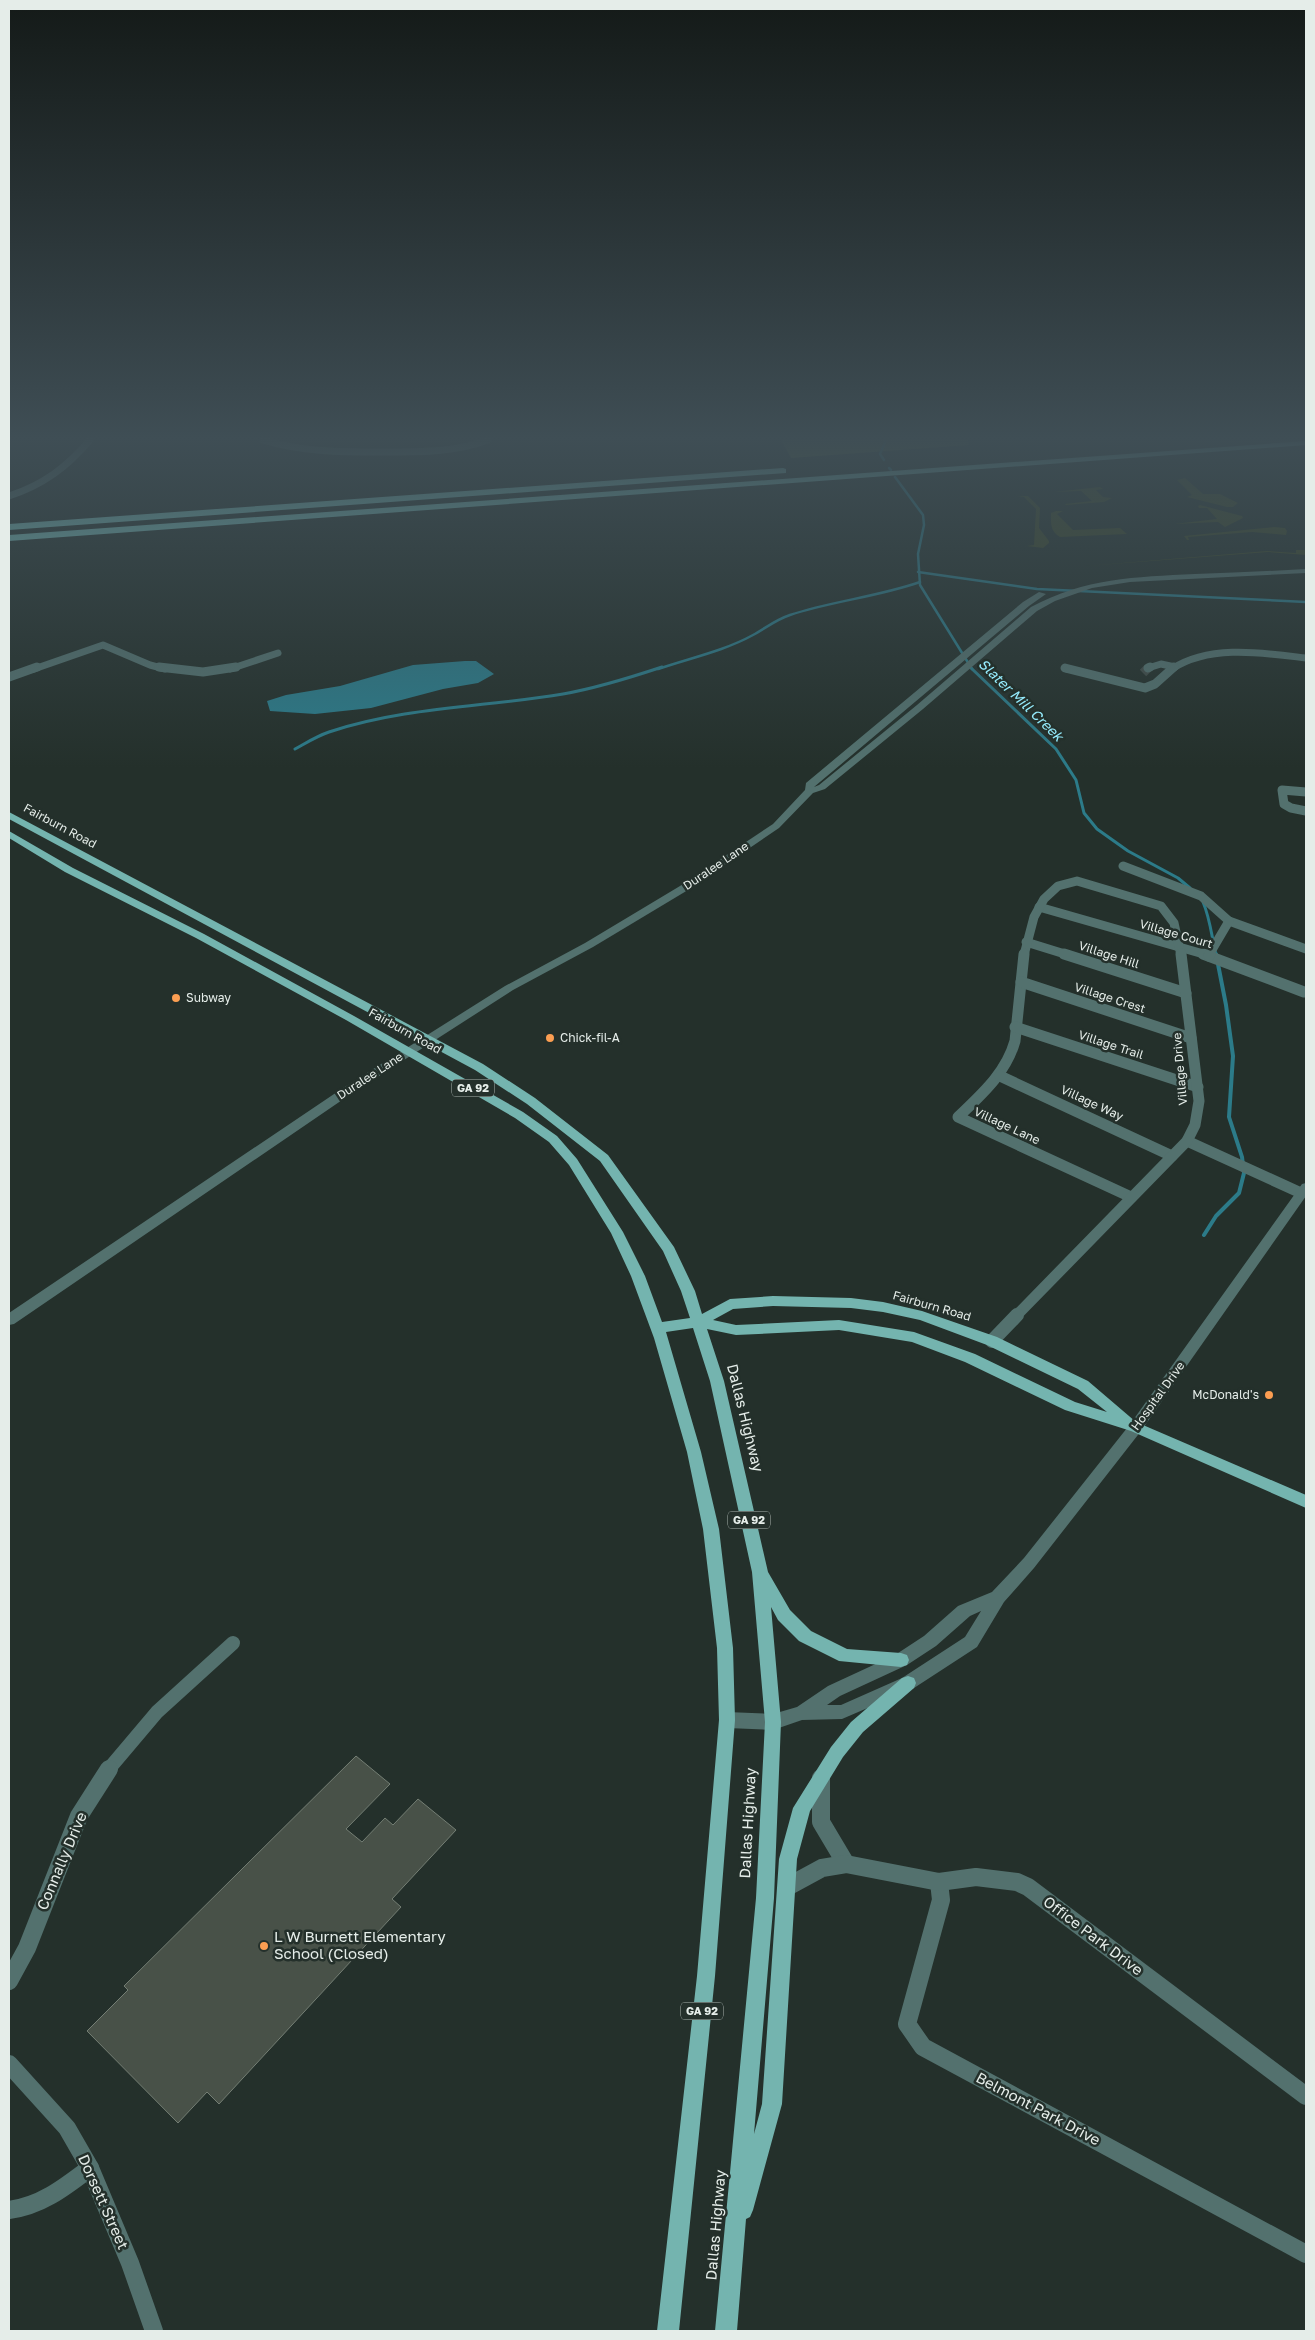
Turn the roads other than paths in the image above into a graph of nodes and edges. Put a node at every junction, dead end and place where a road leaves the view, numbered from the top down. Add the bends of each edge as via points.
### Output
1 (1306, 567) edge
2 (1306, 571) edge
3 (278, 654) dead end
4 (1306, 658) edge
5 (1176, 667) junction
6 (1065, 668) dead end
7 (1148, 668) tunnel mouth
8 (9, 677) edge
9 (810, 790) junction
10 (1306, 792) edge
11 (1306, 811) edge
12 (9, 815) edge
13 (9, 834) edge
14 (1124, 866) dead end
15 (1067, 882) joint
16 (1039, 907) junction
17 (1229, 921) junction
18 (1026, 942) junction
19 (1180, 949) junction
20 (1306, 950) edge
21 (1209, 956) junction
22 (1021, 982) junction
23 (1304, 992) dead end
24 (1186, 993) junction
25 (1015, 1027) junction
26 (1191, 1038) junction
27 (427, 1040) junction
28 (409, 1051) junction
29 (1000, 1076) junction
30 (1198, 1087) junction
31 (1186, 1141) junction
32 (1172, 1156) junction
33 (1304, 1190) edge
34 (1130, 1197) junction
35 (9, 1320) edge
36 (699, 1322) junction
37 (658, 1328) junction
38 (992, 1341) junction
39 (1136, 1427) junction
40 (1306, 1502) edge
41 (760, 1572) junction
42 (998, 1596) junction
43 (234, 1644) dead end
44 (901, 1660) junction
45 (908, 1683) junction
46 (802, 1714) junction
47 (727, 1720) junction
48 (773, 1722) junction
49 (821, 1778) junction
50 (846, 1864) junction
51 (939, 1882) junction
52 (787, 1887) junction
53 (9, 1981) edge
54 (9, 2064) edge
55 (1306, 2096) edge
56 (90, 2168) junction
57 (9, 2210) edge
58 (734, 2241) junction
59 (1306, 2254) edge
60 (154, 2331) edge
61 (668, 2331) edge
62 (726, 2331) edge

1 - 9 street, Duralee Lane via 1120,575 1070,583 1043,594 1026,604 915,695 809,785
2 - 9 street, Duralee Lane via 1134,579 1089,585 1054,597 1034,609 822,788
3 - 8 street via 234,669 177,670 156,666 103,645
4 - 5 street via 1243,652 1211,656
5 - 6 street via 1156,686 1145,688 1135,682
5 - 7 street via 1162,664
9 - 27 street, Duralee Lane via 776,826 676,893 508,988
10 - 11 street via 1282,790 1284,804
12 - 27 main road, Fairburn Road / GA 92
13 - 28 main road, Fairburn Road / GA 92 via 70,870 200,936
14 - 17 street via 1201,896
15 - 16 street, Village Lane via 1059,885
15 - 19 street, Village Drive via 1077,881 1161,906 1174,924
16 - 18 street, Village Lane
16 - 19 street, Village Court
17 - 20 street
17 - 21 street
18 - 22 street, Village Lane
18 - 24 street, Village Hill
19 - 21 street, Village Court
19 - 24 street, Village Drive
21 - 23 street, Village Court
22 - 25 street, Village Lane
22 - 26 street, Village Crest
24 - 26 street, Village Drive
25 - 29 street, Village Lane via 1017,1039
25 - 30 street, Village Trail
26 - 30 street, Village Drive
27 - 28 street, Duralee Lane
27 - 36 main road, Fairburn Road / GA 92 via 514,1089 604,1158 669,1250
28 - 35 street, Duralee Lane
28 - 37 main road, Fairburn Road / GA 92 via 519,1114 553,1139 573,1162 617,1232
29 - 32 street, Village Way
29 - 34 street, Village Lane via 958,1117
30 - 31 street, Village Drive via 1195,1125
31 - 32 street, Village Drive
31 - 33 street
32 - 34 street, Village Drive
33 - 39 street, Hospital Drive
34 - 38 street, Village Drive
36 - 37 main road, Fairburn Road
36 - 38 main road, Fairburn Road via 730,1304 831,1302 882,1307 922,1316
36 - 39 main road, Fairburn Road via 736,1330 838,1325 898,1333 991,1366 1070,1406
36 - 41 main road, Dallas Highway / GA 92 via 717,1381
37 - 47 main road, Dallas Highway / GA 92 via 694,1452 710,1529 726,1648
38 - 39 main road, Fairburn Road via 1083,1385
39 - 40 main road, Fairburn Road
39 - 42 street, Hospital Drive via 1030,1563
41 - 44 main road via 784,1615 805,1636 845,1656
41 - 48 main road, Dallas Highway / GA 92
42 - 44 street, Hospital Drive via 964,1610 930,1641
42 - 45 street, Hospital Drive via 970,1642
43 - 53 street, Connally Drive via 157,1712 112,1764 79,1816 27,1948
44 - 46 street, Hospital Drive via 834,1691
45 - 46 street, Hospital Drive via 842,1712
45 - 49 main road via 857,1727 836,1752
46 - 48 street, Hospital Drive
47 - 48 street, Hospital Drive
47 - 61 main road, Dallas Highway / GA 92 via 706,1976
48 - 58 main road, Dallas Highway / GA 92 via 765,1898
49 - 50 street via 821,1822
49 - 52 main road via 802,1808 788,1859
50 - 51 street, Office Park Drive
50 - 52 street, Office Park Drive via 822,1868
51 - 55 street, Office Park Drive via 976,1877 1017,1882 1028,1887
51 - 59 street, Belmont Park Drive via 941,1900 907,2024 923,2047
52 - 58 main road via 772,2104
54 - 56 street, Dorsett Street via 67,2128
56 - 57 street via 44,2201
56 - 60 street, Dorsett Street via 130,2262
58 - 62 main road, Dallas Highway / GA 92

